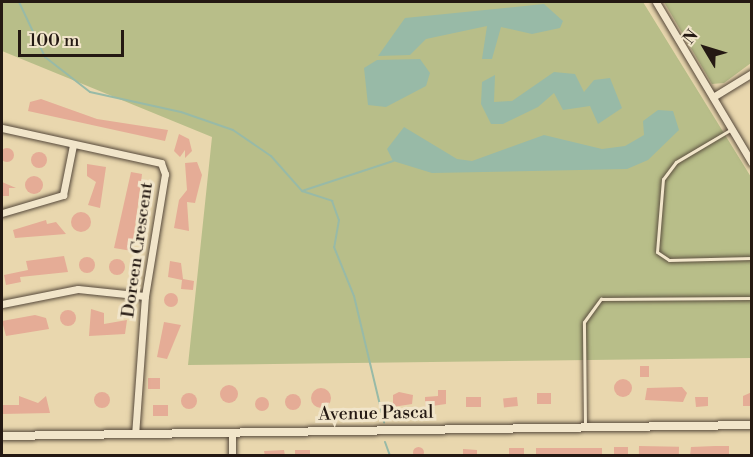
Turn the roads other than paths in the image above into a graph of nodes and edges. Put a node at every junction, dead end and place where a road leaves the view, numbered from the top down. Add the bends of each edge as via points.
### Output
1 (656, 2) edge
2 (752, 73) edge
3 (713, 97) junction
4 (2, 128) edge
5 (732, 129) junction
6 (73, 145) junction
7 (752, 163) edge
8 (2, 213) edge
9 (752, 258) edge
10 (145, 296) junction
11 (752, 298) edge
12 (2, 304) edge
13 (752, 424) edge
14 (585, 427) junction
15 (232, 433) junction
16 (135, 434) junction
17 (2, 436) edge
18 (232, 456) edge

1 - 3 street
2 - 3 street
3 - 5 street
4 - 6 street, Doreen Crescent
5 - 7 street
5 - 9 lane via 676,162 663,179 657,252 669,260
6 - 8 street via 63,195
6 - 10 street, Doreen Crescent via 161,163 165,174
10 - 12 street via 78,289
10 - 16 street, Doreen Crescent
11 - 14 lane via 596,303 584,322
13 - 14 street, Avenue Pascal
14 - 15 street, Avenue Pascal
15 - 16 street, Avenue Pascal
15 - 18 street
16 - 17 street, Avenue Pascal

